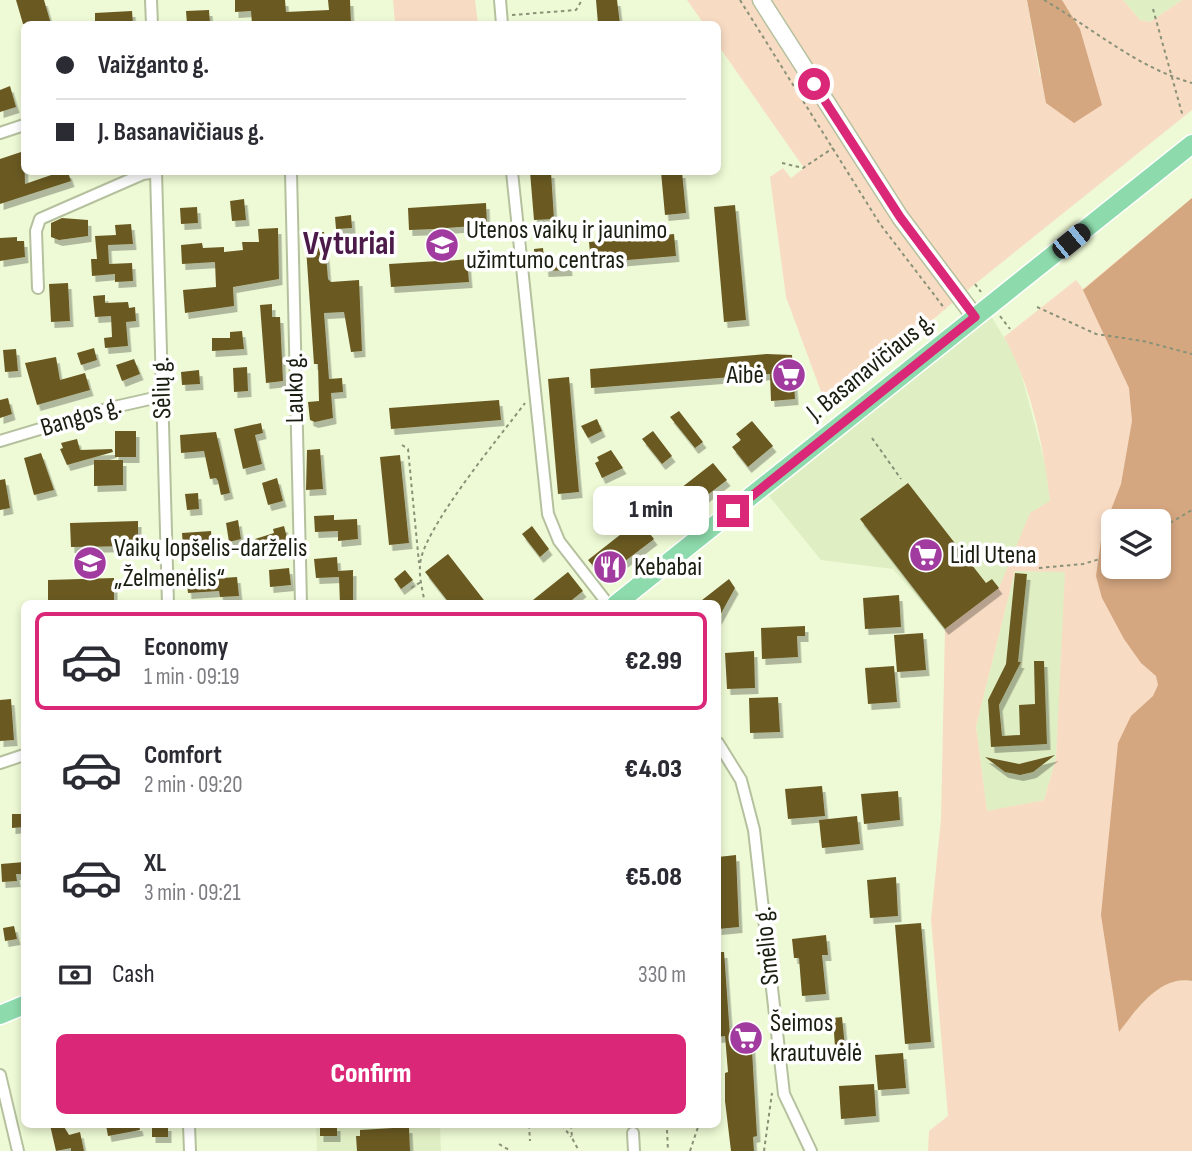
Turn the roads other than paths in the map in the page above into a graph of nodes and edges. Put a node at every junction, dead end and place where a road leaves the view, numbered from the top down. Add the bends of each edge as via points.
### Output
1 (151, 0) edge
2 (500, 0) edge
3 (761, 0) edge
4 (502, 20) edge
5 (152, 21) edge
6 (21, 126) edge
7 (0, 133) edge
8 (1192, 144) edge
9 (140, 175) edge
10 (156, 175) edge
11 (291, 175) edge
12 (512, 175) edge
13 (38, 288) dead end
14 (975, 317) junction
15 (163, 396) junction
16 (0, 442) edge
17 (168, 600) edge
18 (301, 600) edge
19 (605, 600) edge
20 (621, 600) edge
21 (721, 748) edge
22 (21, 756) edge
23 (0, 763) edge
24 (21, 1006) edge
25 (0, 1015) edge
26 (0, 1075) edge
27 (189, 1128) edge
28 (633, 1133) dead end
29 (18, 1151) edge
30 (190, 1151) edge
31 (634, 1151) edge
32 (811, 1151) edge

1 - 5 street
2 - 4 street
3 - 14 main road via 900,217
6 - 7 street
8 - 14 main road, J. Basanavičiaus g.
9 - 13 street via 40,219 36,231
10 - 15 street, Sėlių g.
11 - 18 street, Lauko g.
12 - 19 street via 548,514 559,541
14 - 20 main road, J. Basanavičiaus g.
15 - 16 street, Bangos g.
15 - 17 street, Sėlių g.
21 - 32 street, Smėlio g. via 741,780 754,831 782,1078
22 - 23 street
24 - 25 main road
26 - 29 street
27 - 30 street
28 - 31 street

